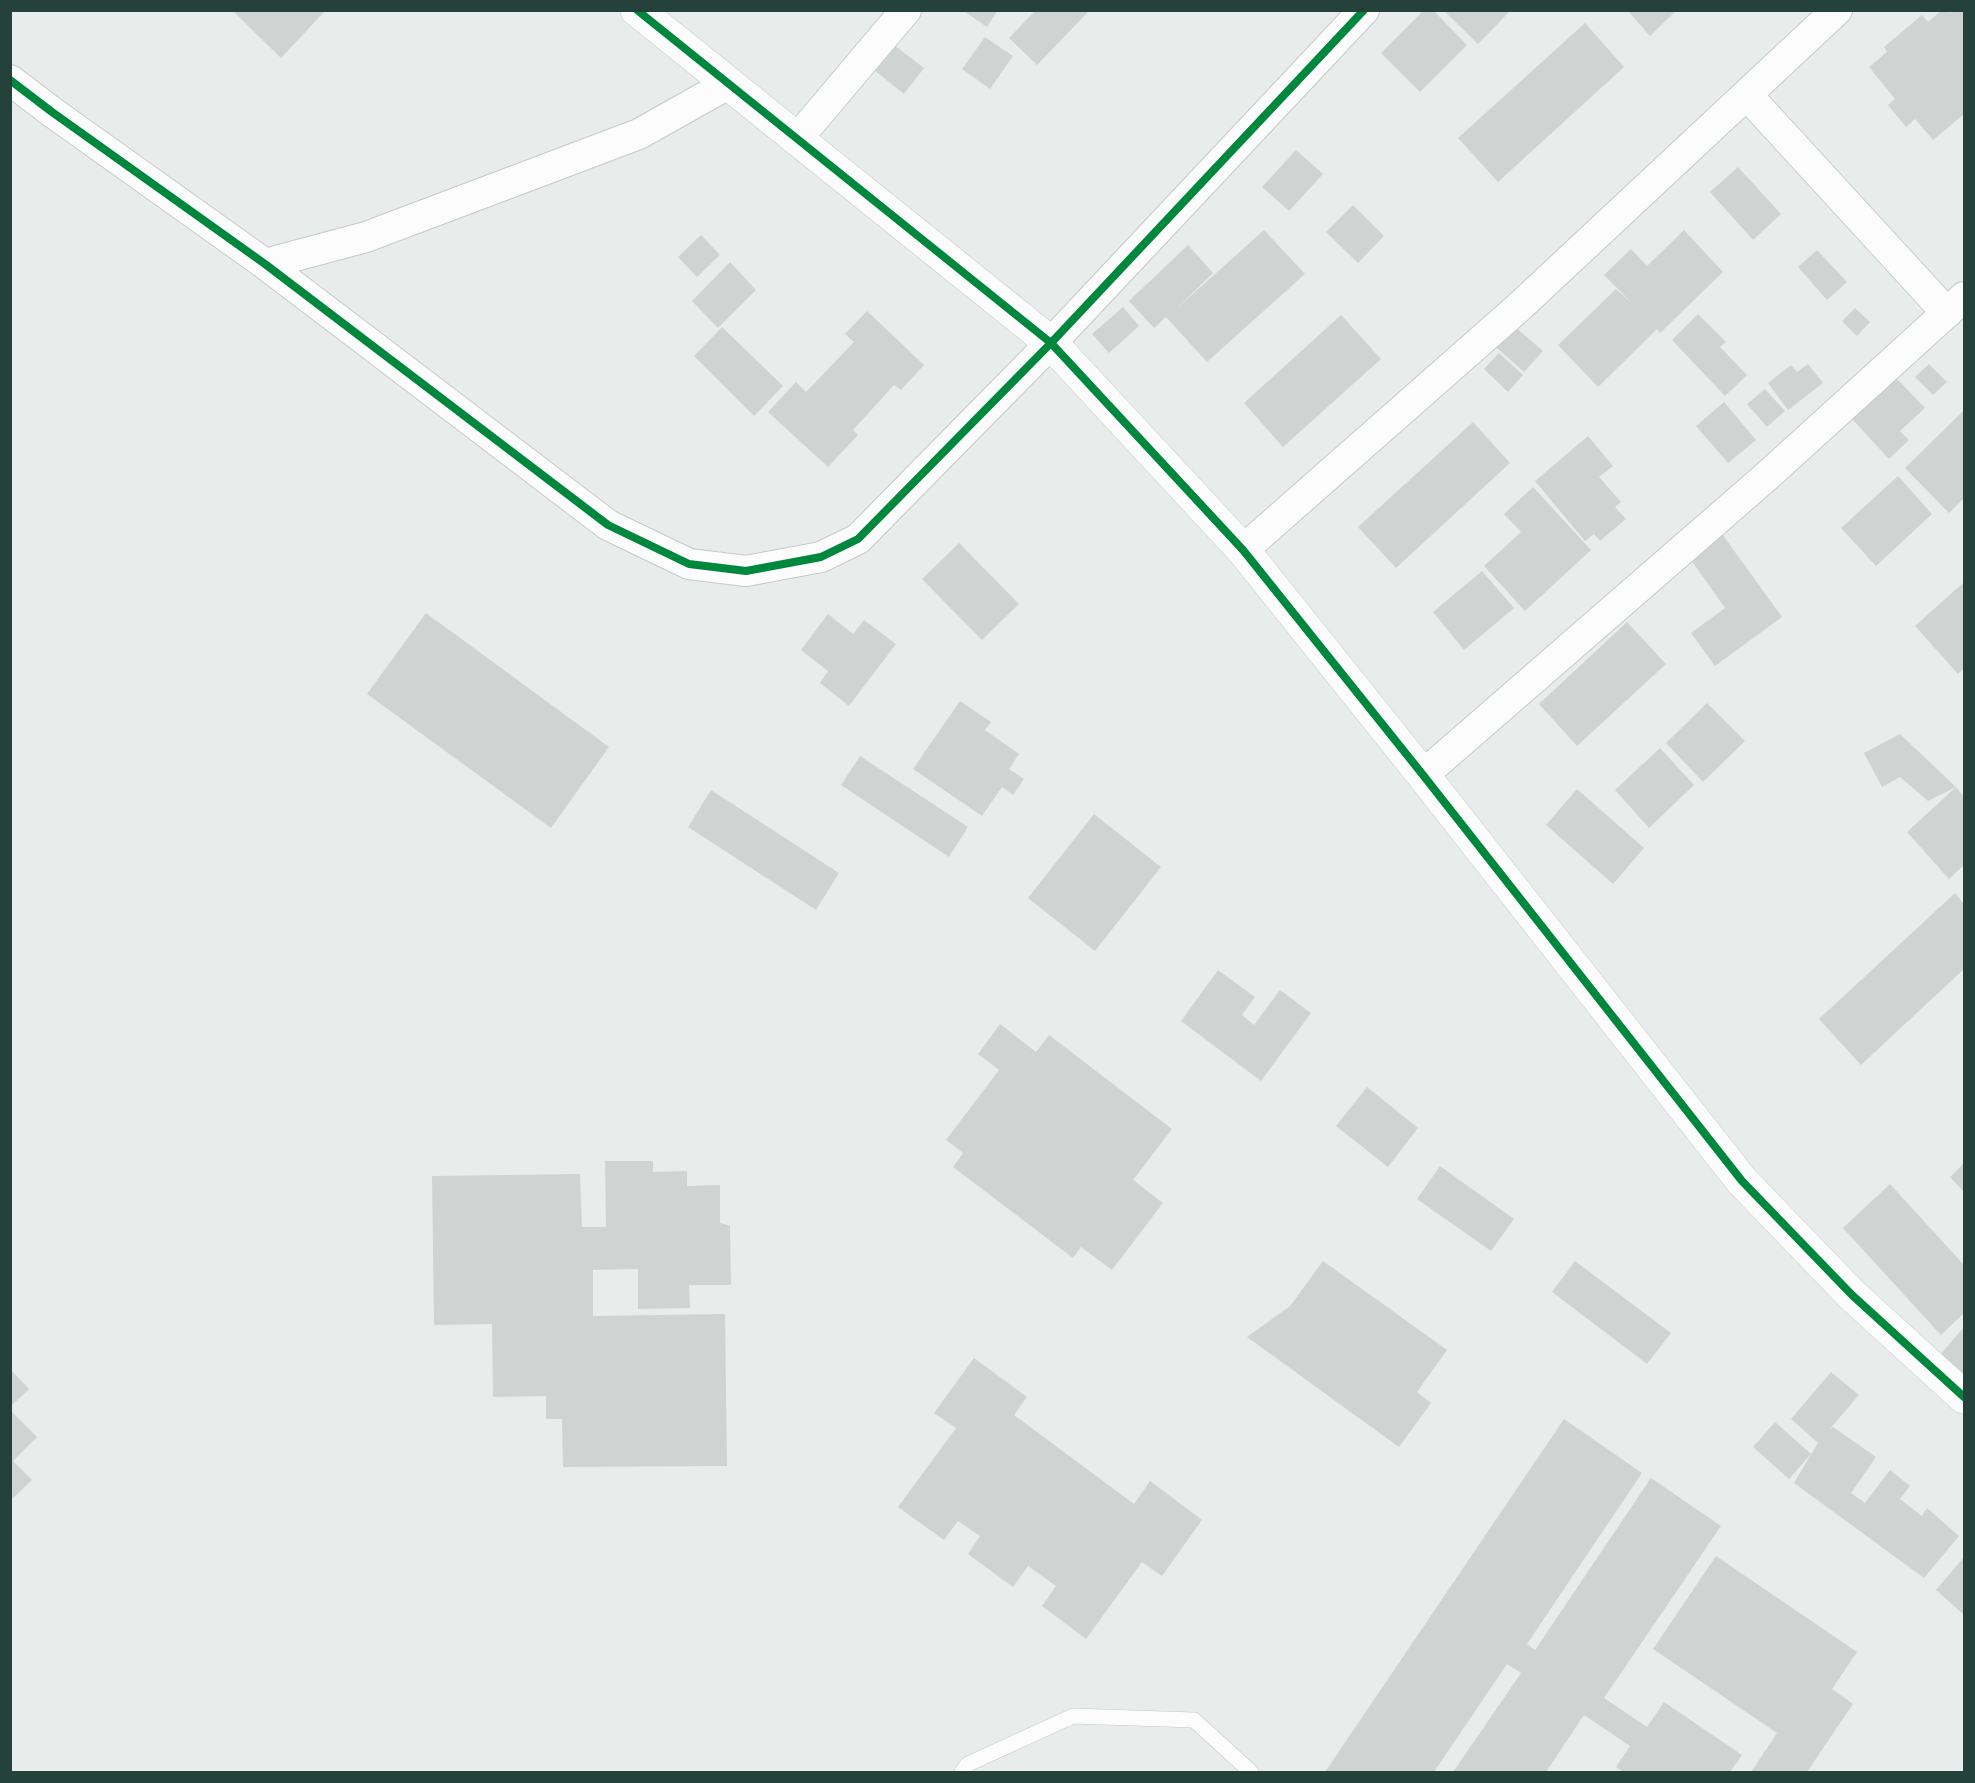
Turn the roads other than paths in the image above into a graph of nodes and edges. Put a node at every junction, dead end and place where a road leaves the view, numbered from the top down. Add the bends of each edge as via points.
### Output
1 (637, 10) edge
2 (906, 10) edge
3 (1364, 10) edge
4 (1838, 10) edge
5 (10, 80) edge
6 (728, 84) junction
7 (1747, 95) junction
8 (797, 139) junction
9 (265, 264) junction
10 (1956, 305) edge
11 (1051, 343) junction
12 (1243, 550) junction
13 (1423, 775) junction
14 (1965, 1397) edge
15 (962, 1773) edge
16 (1251, 1773) edge

1 - 6 street
2 - 8 street
3 - 11 street
4 - 7 street
5 - 9 street
6 - 8 street
6 - 9 street via 639,134 366,237
7 - 10 street
7 - 12 street via 1518,308
8 - 11 street
9 - 11 street via 608,525 689,564 746,571 821,557 858,539
10 - 13 street via 1767,476
11 - 12 street
12 - 13 street
13 - 14 street via 1742,1181 1852,1295
15 - 16 lane via 968,1764 1073,1716 1194,1720

